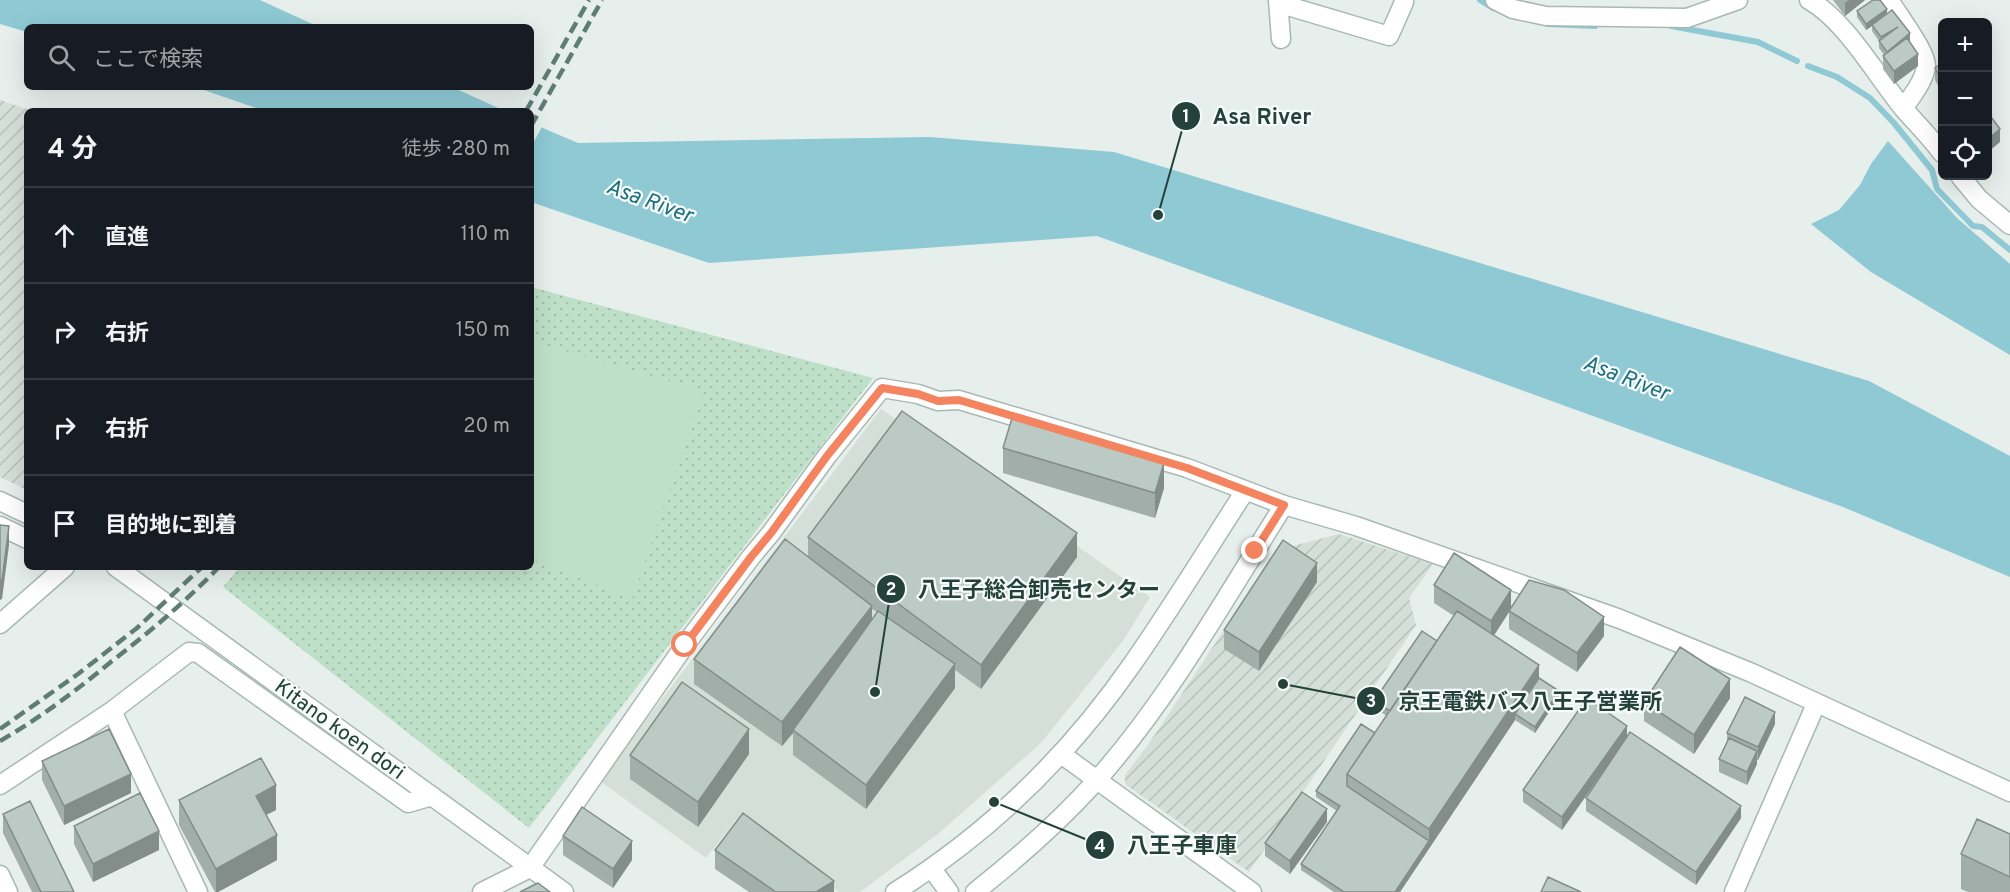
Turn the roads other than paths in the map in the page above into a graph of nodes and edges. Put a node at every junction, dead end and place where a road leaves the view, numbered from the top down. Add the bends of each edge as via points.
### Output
1 (1496, 0) edge
2 (1809, 0) edge
3 (1889, 0) edge
4 (1278, 1) edge
5 (1733, 1) edge
6 (1404, 2) dead end
7 (1281, 39) dead end
8 (1903, 108) junction
9 (1938, 148) edge
10 (1963, 180) edge
11 (2010, 225) edge
12 (1245, 491) junction
13 (0, 501) edge
14 (1284, 505) junction
15 (24, 513) edge
16 (0, 526) edge
17 (24, 538) edge
18 (62, 570) edge
19 (120, 570) edge
20 (0, 624) edge
21 (1816, 704) junction
22 (112, 711) junction
23 (1061, 754) junction
24 (1096, 781) junction
25 (0, 785) edge
26 (2010, 792) edge
27 (432, 796) junction
28 (530, 868) junction
29 (932, 868) junction
30 (0, 875) edge
31 (8, 892) edge
32 (198, 892) edge
33 (482, 892) edge
34 (564, 892) edge
35 (895, 892) edge
36 (949, 892) edge
37 (975, 892) edge
38 (1252, 892) edge
39 (1734, 892) edge

1 - 5 street via 1513,9 1546,16 1687,18
2 - 8 street via 1837,22
3 - 8 street via 1926,66 1918,87
4 - 6 street via 1389,36
4 - 7 street
8 - 9 street
10 - 11 street
12 - 14 street
12 - 23 street via 1133,663
12 - 28 street via 1187,468 959,400 938,401 882,388 692,637
13 - 15 street
14 - 21 street via 1415,546 1620,619
14 - 24 street via 1169,687
16 - 17 street
18 - 20 street
19 - 27 street, Kitano koen dori
21 - 26 street
21 - 39 street
22 - 25 street
22 - 27 street via 189,652 198,654 408,803
22 - 32 street
23 - 24 street
23 - 29 street via 1004,810
24 - 37 street
24 - 38 street
27 - 28 street, Kitano koen dori
28 - 33 street
28 - 34 street, Kitano koen dori
29 - 35 street
29 - 36 street
30 - 31 street

